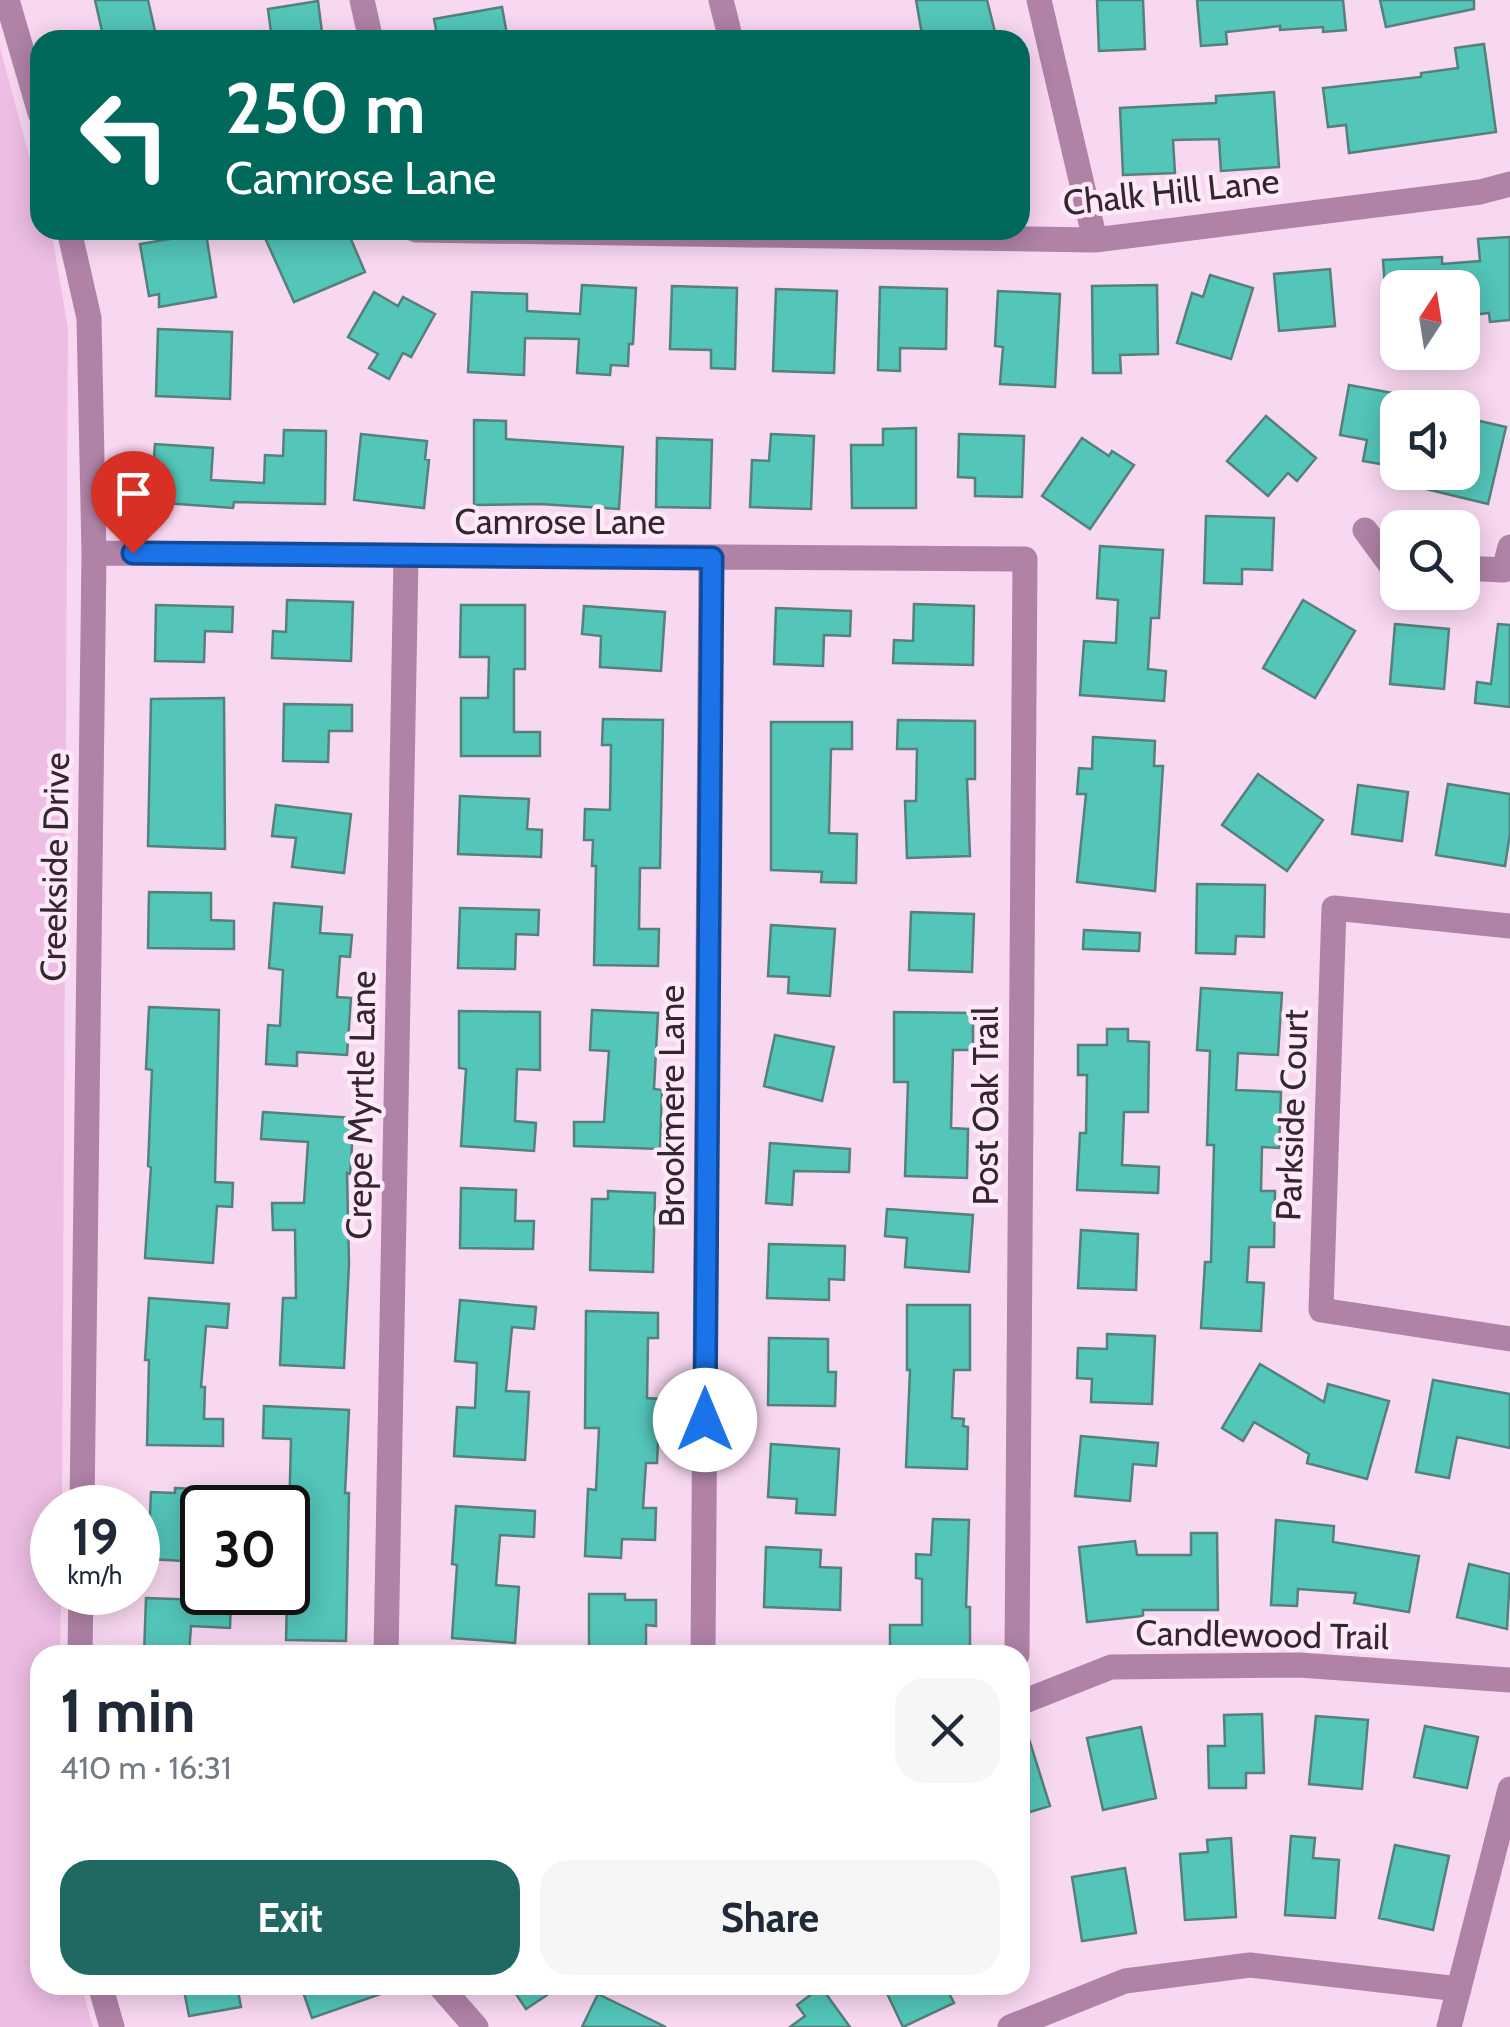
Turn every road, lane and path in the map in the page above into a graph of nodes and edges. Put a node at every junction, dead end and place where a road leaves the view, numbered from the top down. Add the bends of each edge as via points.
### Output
1 (8, 0) edge
2 (362, 0) edge
3 (721, 0) edge
4 (1039, 0) edge
5 (369, 30) edge
6 (728, 30) edge
7 (30, 77) edge
8 (1510, 184) edge
9 (1030, 239) edge
10 (72, 240) edge
11 (1095, 240) junction
12 (1365, 530) dead end
13 (1510, 548) edge
14 (1380, 550) edge
15 (94, 553) junction
16 (406, 556) junction
17 (712, 558) junction
18 (1026, 558) joint
19 (1480, 569) edge
20 (1510, 926) edge
21 (1510, 1339) edge
22 (82, 1485) edge
23 (80, 1615) edge
24 (80, 1645) edge
25 (386, 1645) edge
26 (703, 1645) edge
27 (1017, 1645) edge
28 (1510, 1680) edge
29 (1030, 1699) edge
30 (1510, 1789) edge
31 (1459, 1989) junction
32 (103, 1995) edge
33 (449, 1995) edge
34 (112, 2027) edge
35 (476, 2027) edge
36 (1010, 2027) edge
37 (1449, 2027) edge

1 - 7 street
2 - 5 street
3 - 6 street
4 - 11 street
8 - 11 street, Chalk Hill Lane
9 - 11 street, Chalk Hill Lane
10 - 15 street, Creekside Drive via 89,318
12 - 14 street
13 - 19 street via 1504,570
15 - 16 street, Camrose Lane
15 - 22 street, Creekside Drive
16 - 17 street, Camrose Lane
16 - 25 street, Crepe Myrtle Lane
17 - 18 street, Camrose Lane
17 - 26 street, Brookmere Lane
18 - 27 street, Post Oak Trail
20 - 21 street, Parkside Court via 1334,908 1321,1310
23 - 24 street
28 - 29 street, Candlewood Trail via 1300,1665 1110,1667
30 - 31 street
31 - 36 street via 1250,1965 1125,1981
31 - 37 street
32 - 34 street
33 - 35 street

